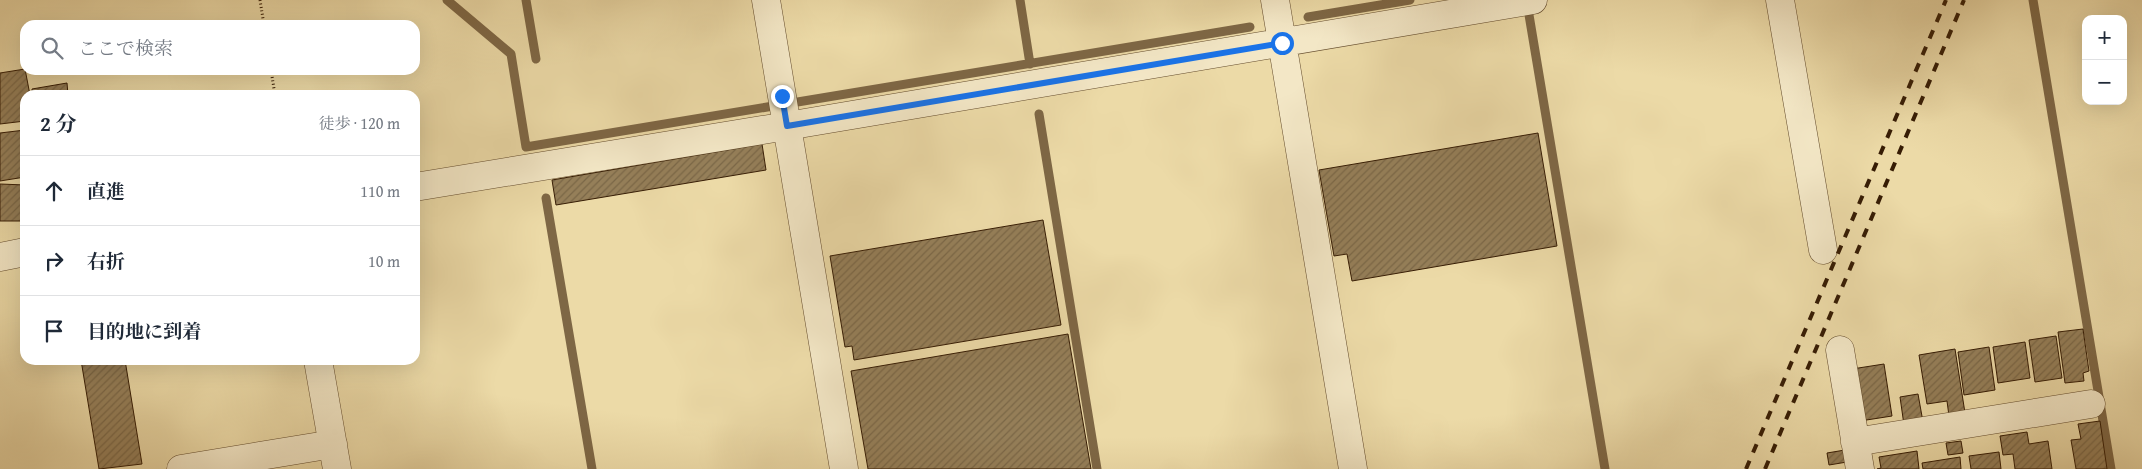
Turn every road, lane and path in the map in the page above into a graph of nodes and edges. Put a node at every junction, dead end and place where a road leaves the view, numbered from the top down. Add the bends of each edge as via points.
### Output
1 (260, 0) edge
2 (766, 0) edge
3 (1275, 0) edge
4 (1780, 0) edge
5 (1525, 1) edge
6 (263, 20) edge
7 (1282, 43) junction
8 (272, 75) edge
9 (274, 90) edge
10 (784, 112) junction
11 (420, 185) edge
12 (1822, 250) dead end
13 (20, 253) edge
14 (0, 257) edge
15 (1840, 350) dead end
16 (319, 365) edge
17 (2091, 404) dead end
18 (1855, 442) junction
19 (335, 457) edge
20 (181, 469) edge
21 (844, 469) edge
22 (1353, 469) edge
23 (1860, 469) edge

1 - 6 path
2 - 10 street
3 - 7 street
4 - 12 street
5 - 7 street
7 - 10 street
7 - 22 street
8 - 9 path
10 - 11 street
10 - 21 street
13 - 14 street
15 - 18 street
16 - 19 street
17 - 18 street
18 - 23 street
19 - 20 street

